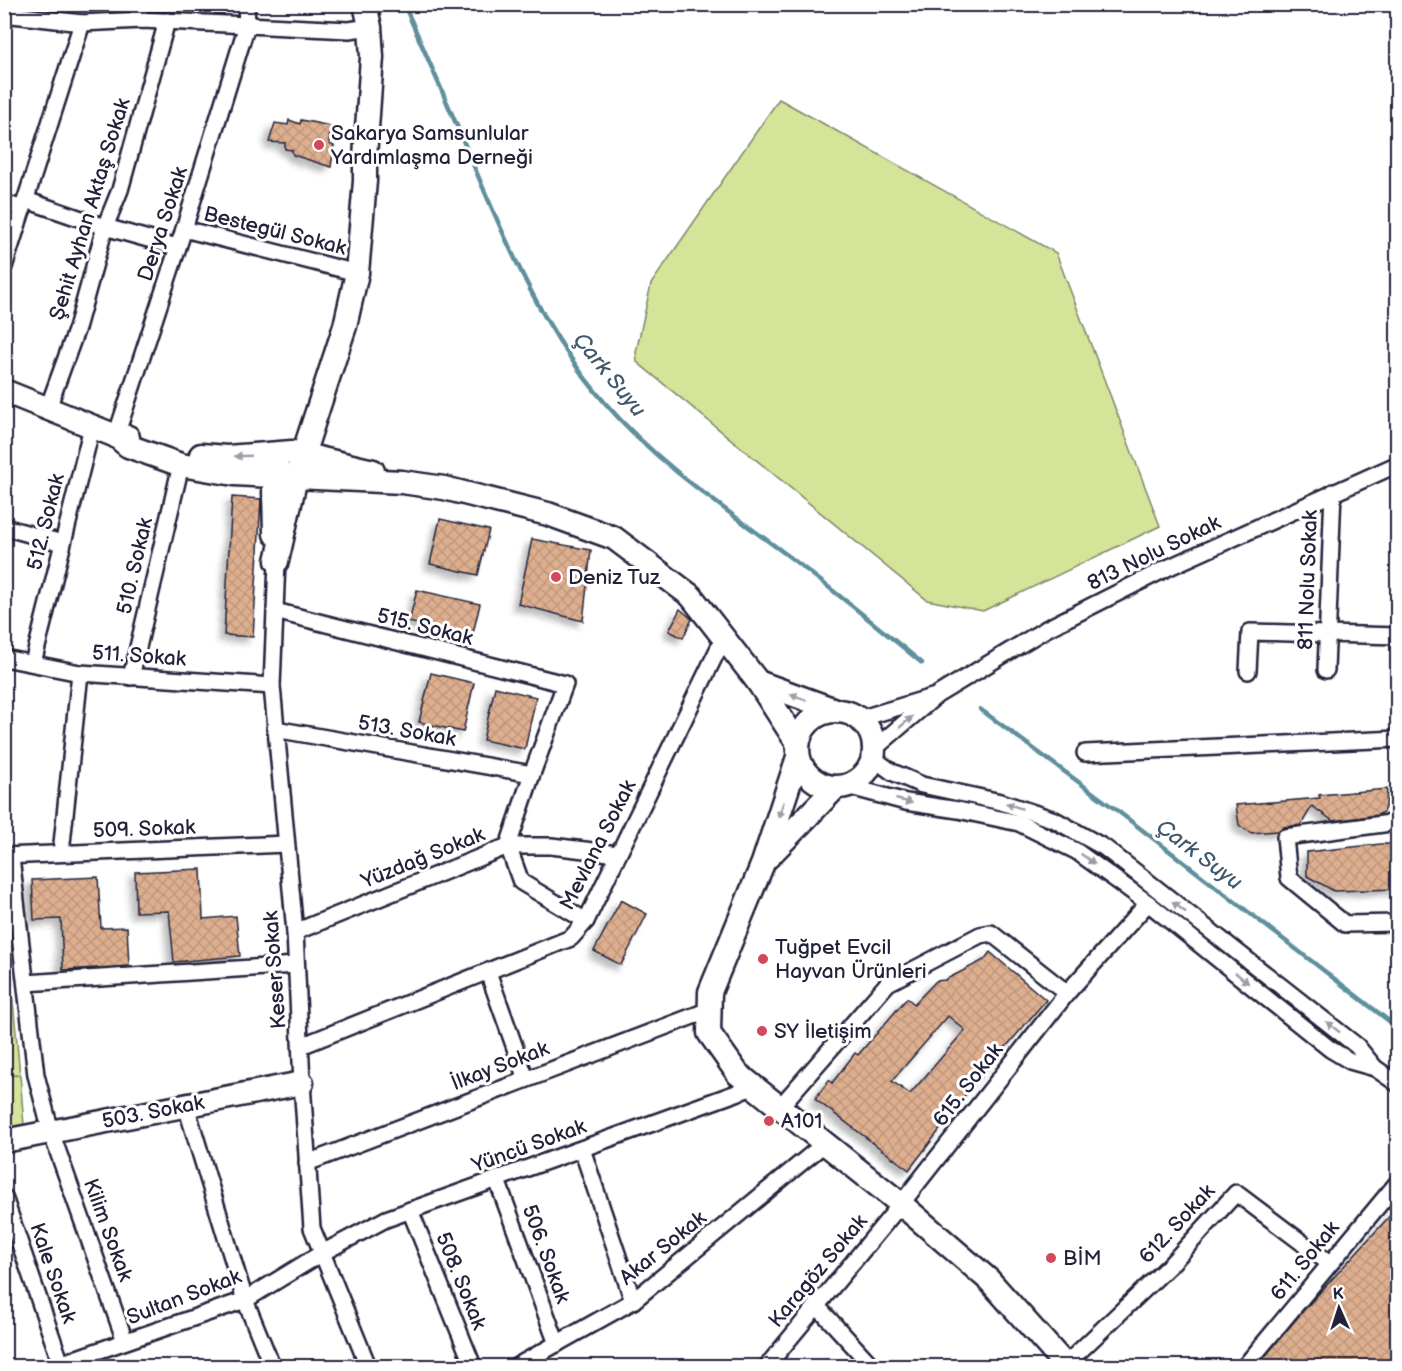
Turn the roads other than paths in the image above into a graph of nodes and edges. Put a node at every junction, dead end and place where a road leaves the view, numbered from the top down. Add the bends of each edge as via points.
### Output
1 (136, 4) edge
2 (246, 4) edge
3 (365, 4) edge
4 (4, 14) edge
5 (142, 20) junction
6 (167, 21) junction
7 (82, 23) junction
8 (247, 25) junction
9 (370, 27) junction
10 (4, 203) edge
11 (24, 204) junction
12 (105, 227) junction
13 (184, 229) junction
14 (177, 247) junction
15 (4, 267) edge
16 (354, 284) junction
17 (4, 391) edge
18 (48, 408) junction
19 (92, 427) junction
20 (116, 436) junction
21 (293, 454) junction
22 (1398, 464) edge
23 (181, 465) junction
24 (285, 477) junction
25 (402, 482) junction
26 (1333, 492) junction
27 (4, 527) edge
28 (62, 543) junction
29 (277, 561) joint
30 (274, 611) junction
31 (1327, 634) junction
32 (1398, 636) edge
33 (724, 637) junction
34 (4, 658) edge
35 (33, 663) junction
36 (1326, 670) dead end
37 (1248, 671) dead end
38 (80, 673) junction
39 (130, 677) junction
40 (758, 682) junction
41 (565, 684) joint
42 (272, 686) junction
43 (937, 695) junction
44 (848, 715) junction
45 (275, 729) junction
46 (1398, 739) edge
47 (798, 751) junction
48 (1085, 753) dead end
49 (874, 754) junction
50 (532, 774) junction
51 (841, 787) junction
52 (1398, 822) edge
53 (286, 844) junction
54 (508, 846) junction
55 (61, 853) junction
56 (618, 854) junction
57 (8, 857) edge
58 (763, 862) junction
59 (1148, 903) junction
60 (586, 921) junction
61 (1398, 923) edge
62 (295, 932) junction
63 (296, 965) junction
64 (488, 972) junction
65 (26, 983) junction
66 (1067, 993) junction
67 (709, 1011) junction
68 (301, 1046) junction
69 (1375, 1068) junction
70 (526, 1079) junction
71 (302, 1083) junction
72 (1398, 1084) edge
73 (753, 1087) junction
74 (186, 1106) junction
75 (779, 1108) junction
76 (51, 1132) junction
77 (4, 1141) edge
78 (824, 1144) junction
79 (582, 1149) junction
80 (308, 1163) junction
81 (497, 1179) junction
82 (1398, 1182) edge
83 (4, 1197) edge
84 (901, 1204) junction
85 (410, 1210) junction
86 (322, 1253) junction
87 (1329, 1263) junction
88 (244, 1300) junction
89 (633, 1301) junction
90 (816, 1305) junction
91 (125, 1341) junction
92 (557, 1344) junction
93 (58, 1365) edge
94 (272, 1366) edge
95 (368, 1366) edge
96 (473, 1366) edge
97 (517, 1366) edge
98 (767, 1366) edge
99 (872, 1366) edge
100 (1066, 1366) edge
101 (1245, 1366) edge

1 - 5 street
2 - 8 street, Derya Sokak
3 - 9 street
4 - 7 street
5 - 6 street
5 - 7 street
6 - 8 street
6 - 12 street, Şehit Ayhan Aktaş Sokak via 120,190
7 - 11 street
8 - 9 street via 349,30
8 - 13 street, Derya Sokak
9 - 16 street via 365,181
10 - 11 street
11 - 12 street
11 - 15 street
12 - 14 street
12 - 18 street, Şehit Ayhan Aktaş Sokak
13 - 14 street, Derya Sokak
13 - 16 street, Bestegül Sokak
14 - 20 street, Derya Sokak
16 - 21 street via 292,441
17 - 18 street
18 - 19 street
19 - 20 street
19 - 28 street, 512. Sokak
21 -> 20 street via 201,455
20 - 23 street via 128,446
21 - 24 street via 277,462
21 - 25 street via 360,467
22 - 26 street, 813 Nolu Sokak
23 - 24 street
23 - 39 street, 510. Sokak
24 - 25 street
24 - 29 street via 274,516
25 - 33 street via 444,488 548,514 614,538 691,596
26 - 31 street, 811 Nolu Sokak
26 - 43 street, 813 Nolu Sokak via 1046,629
27 - 28 street
28 - 35 street, 512. Sokak
29 - 30 street, Keser Sokak
30 - 41 street, 515. Sokak
30 - 42 street, Keser Sokak
31 - 32 street
31 - 36 street, 811 Nolu Sokak
31 - 37 street via 1250,632
33 - 40 street
33 - 56 street, Mevlana Sokak
34 - 35 street, 511. Sokak
35 - 38 street, 511. Sokak
38 - 39 street, 511. Sokak
38 - 55 street
39 - 42 street, 511. Sokak
44 -> 40 street
40 - 47 street
41 - 50 street, Yüzdağ Sokak
42 - 45 street, Keser Sokak
43 - 44 street
49 -> 43 street
44 - 47 street via 827,712 816,717 801,734
44 - 49 street via 867,727 873,738
45 - 50 street, 513. Sokak
45 - 53 street, Keser Sokak
46 - 48 street
47 - 51 street via 803,769 811,779
47 -> 58 street
49 - 51 street via 864,775
69 -> 49 street via 1357,1046 1105,848 1055,820 1001,802 922,785 892,772
50 - 54 street, Yüzdağ Sokak
51 - 58 street
51 -> 59 street via 1019,824 1076,851
52 - 61 street via 1286,837 1289,878 1345,924
53 - 55 street, 509. Sokak
53 - 62 street, Keser Sokak
54 - 56 street via 551,846
54 - 60 street via 521,882
54 - 62 street, Yüzdağ Sokak
55 - 57 street, 509. Sokak
56 - 60 street, Mevlana Sokak
57 - 65 street, Kilim Sokak
58 - 67 street via 710,992
59 - 66 street, 615. Sokak
59 -> 69 street via 1330,1049 1350,1061
60 - 64 street, Mevlana Sokak via 571,938
62 - 63 street, Keser Sokak
63 - 65 street
63 - 68 street, Keser Sokak
64 - 68 street, Mevlana Sokak
64 - 70 street
65 - 76 street, Kilim Sokak via 36,1075
66 - 75 street via 991,933 980,935 888,984
66 - 84 street, 615. Sokak
67 - 70 street, İlkay Sokak
67 - 73 street via 709,1033 738,1074
68 - 71 street, Keser Sokak
69 - 72 street
70 - 80 street, İlkay Sokak
71 - 74 street, 503. Sokak
71 - 80 street, Keser Sokak
73 - 75 street
73 - 79 street, Yüncü Sokak
74 - 76 street, 503. Sokak
74 - 88 street
75 - 78 street
76 - 77 street, 503. Sokak
76 - 91 street, Kilim Sokak
78 - 84 street
78 - 89 street, Akar Sokak
79 - 81 street, Yüncü Sokak
79 - 89 street
80 - 86 street, Keser Sokak via 312,1228
81 - 85 street, Yüncü Sokak
81 - 92 street, 506. Sokak
82 - 87 street, 611. Sokak
83 - 93 street, Kale Sokak
84 - 90 street, Karagöz Sokak
84 - 100 street via 989,1280
85 - 86 street, Yüncü Sokak
85 - 96 street, 508. Sokak
86 - 88 street, Sultan Sokak
86 - 95 street, Keser Sokak
87 - 100 street, 612. Sokak via 1236,1193
87 - 101 street, 611. Sokak
88 - 91 street, Sultan Sokak
88 - 94 street
89 - 92 street, Akar Sokak
90 - 98 street, Karagöz Sokak
90 - 99 street
91 - 93 street, Sultan Sokak
92 - 97 street, Akar Sokak

